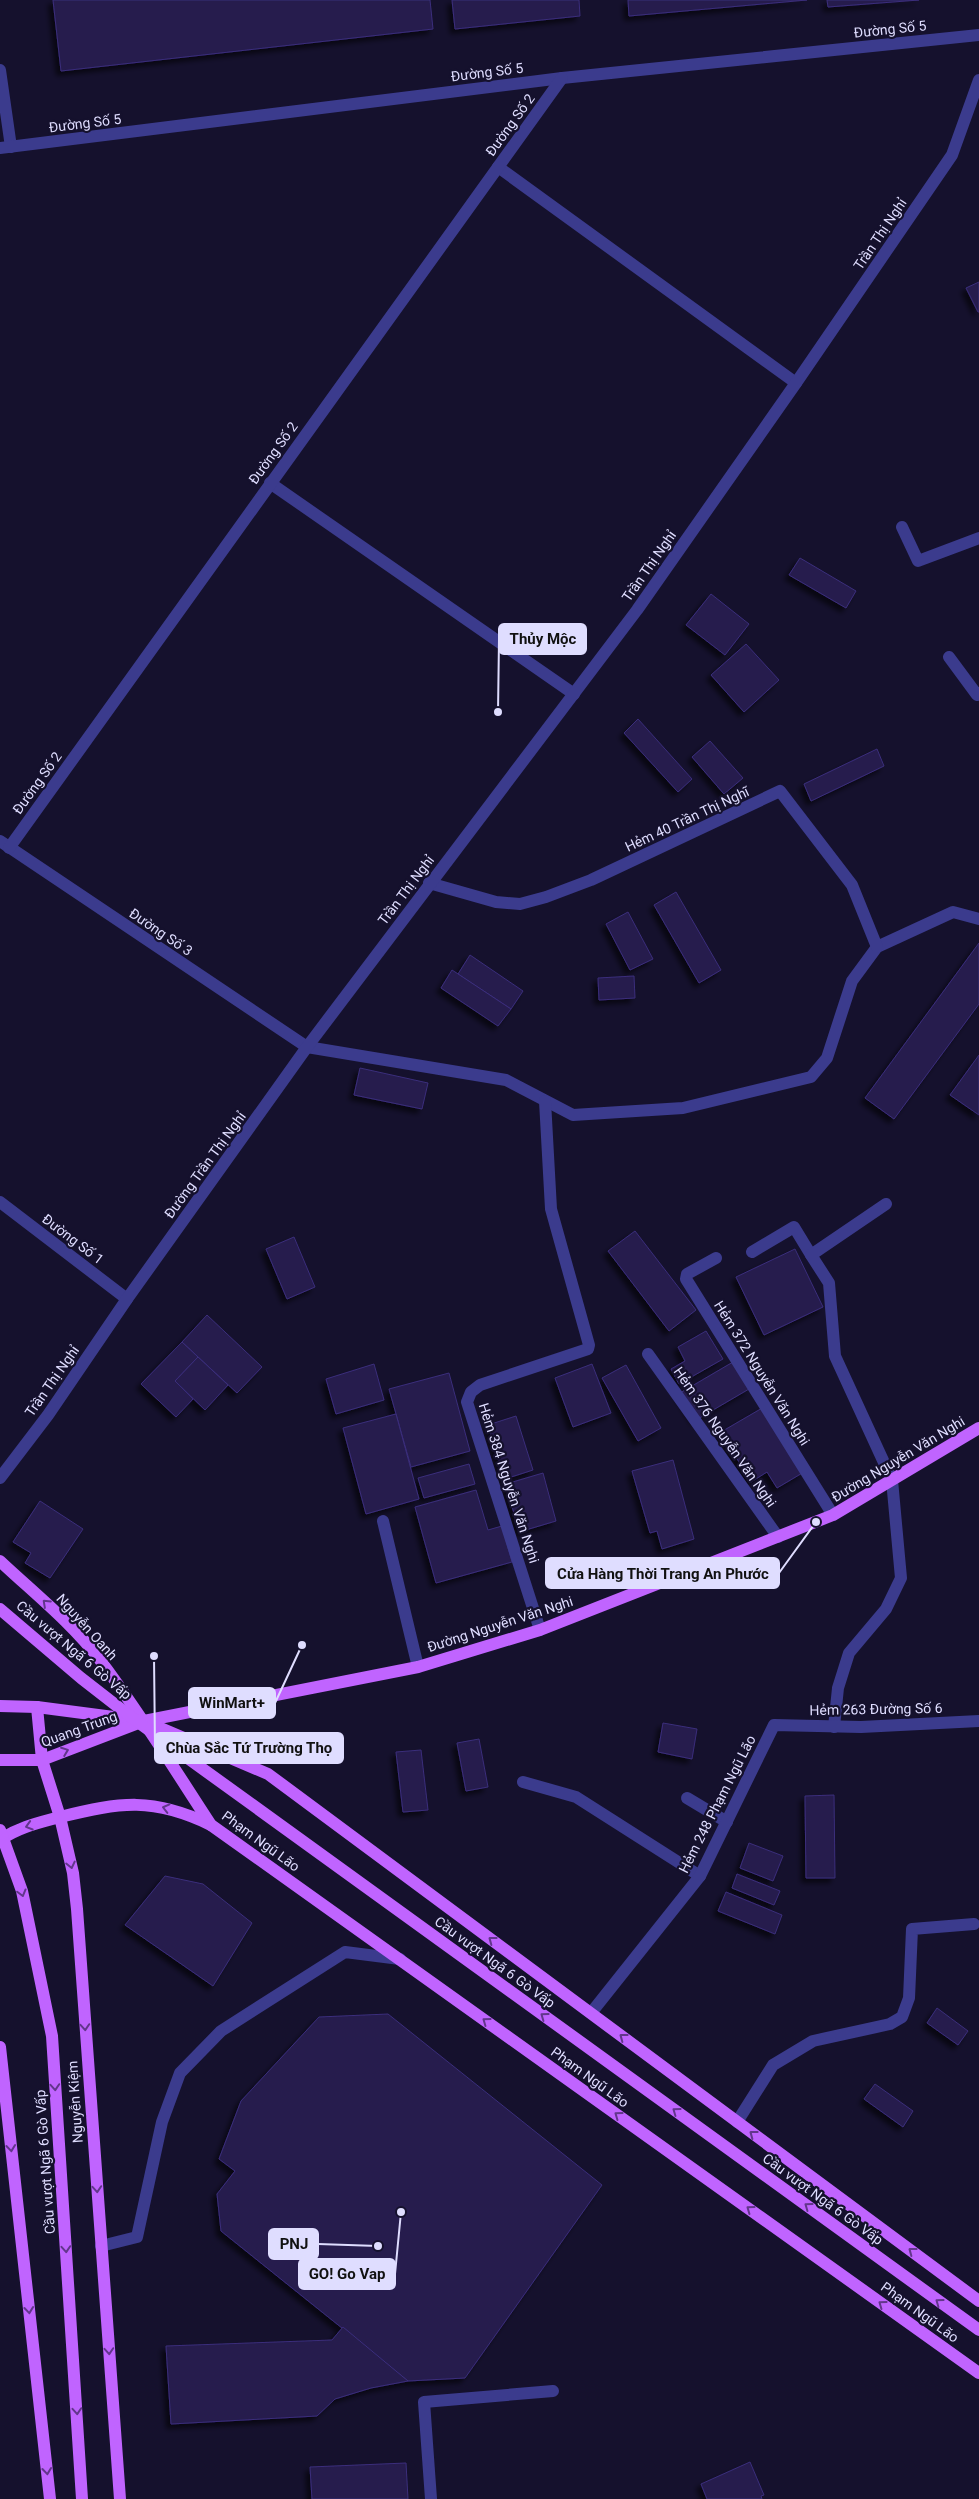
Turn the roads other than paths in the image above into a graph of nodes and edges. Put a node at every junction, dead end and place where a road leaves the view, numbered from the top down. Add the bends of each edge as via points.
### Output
1 (979, 35) edge
2 (0, 70) edge
3 (562, 78) junction
4 (979, 80) edge
5 (5, 148) edge
6 (498, 167) junction
7 (796, 383) junction
8 (270, 483) junction
9 (902, 527) dead end
10 (979, 538) edge
11 (949, 657) dead end
12 (979, 693) edge
13 (574, 694) junction
14 (5, 844) edge
15 (429, 883) junction
16 (979, 919) edge
17 (877, 948) junction
18 (307, 1047) junction
19 (545, 1101) junction
20 (0, 1202) edge
21 (886, 1204) dead end
22 (752, 1252) dead end
23 (811, 1255) junction
24 (716, 1258) dead end
25 (127, 1299) junction
26 (648, 1354) dead end
27 (979, 1428) edge
28 (0, 1478) edge
29 (892, 1480) junction
30 (833, 1515) junction
31 (383, 1521) dead end
32 (778, 1537) junction
33 (0, 1561) edge
34 (0, 1609) edge
35 (540, 1630) junction
36 (418, 1667) junction
37 (0, 1706) edge
38 (37, 1707) junction
39 (144, 1721) junction
40 (979, 1721) edge
41 (774, 1725) joint
42 (834, 1727) junction
43 (0, 1760) edge
44 (42, 1760) junction
45 (523, 1782) dead end
46 (687, 1798) dead end
47 (60, 1818) junction
48 (727, 1822) junction
49 (212, 1825) junction
50 (0, 1830) edge
51 (0, 1840) edge
52 (700, 1876) junction
53 (974, 1924) dead end
54 (400, 1959) junction
55 (591, 2013) junction
56 (0, 2047) edge
57 (737, 2122) junction
58 (101, 2246) junction
59 (979, 2301) edge
60 (979, 2330) edge
61 (979, 2373) edge
62 (553, 2391) dead end
63 (50, 2499) edge
64 (82, 2499) edge
65 (120, 2499) edge
66 (431, 2499) edge

1 - 3 street, Đường Số 5
2 - 5 street
3 - 5 street, Đường Số 5
3 - 6 street, Đường Số 2
4 - 7 street, Trần Thị Nghỉ via 952,155
6 - 7 street
6 - 8 street, Đường Số 2
7 - 13 street, Trần Thị Nghỉ
8 - 13 street
8 - 14 street, Đường Số 2
9 - 10 street via 918,561
11 - 12 street
13 - 15 street, Trần Thị Nghỉ
14 - 18 street, Đường Số 3
15 - 17 street, Hẻm 40 Trần Thị Nghĩ via 496,902 520,904 591,880 780,791 852,885
15 - 18 street, Trần Thị Nghỉ
16 - 17 street via 953,912
17 - 19 street via 852,980 827,1058 811,1077 683,1108 573,1116
18 - 19 street via 506,1080
18 - 25 street, Đường Trần Thị Nghỉ
19 - 35 street, Hẻm 384 Nguyễn Văn Nghi via 551,1209 588,1349 480,1385 471,1392 467,1402
20 - 25 street, Đường Số 1
21 - 23 street
22 - 23 street via 794,1227
23 - 29 street via 829,1284 834,1356
24 - 30 street, Hẻm 372 Nguyễn Văn Nghi via 687,1274 686,1280
25 - 28 street, Trần Thị Nghỉ via 48,1415
26 - 32 street, Hẻm 376 Nguyễn Văn Nghi
27 - 29 main road, Đường Nguyễn Văn Nghi
29 - 30 main road, Đường Nguyễn Văn Nghi
29 - 42 street via 901,1578 886,1609 849,1653 838,1688
30 - 32 main road, Đường Nguyễn Văn Nghi
31 - 36 street
32 - 35 main road, Đường Nguyễn Văn Nghi
39 -> 33 main road, Nguyễn Oanh via 75,1631
60 -> 34 main road, Cầu vượt Ngã 6 Gò Vấp, bridge via 135,1720
35 - 36 main road, Đường Nguyễn Văn Nghi
36 - 39 main road, Đường Nguyễn Văn Nghi
37 - 38 main road, Quang Trung
38 - 39 main road, Quang Trung
38 - 44 main road, Nguyễn Kiệm
44 -> 39 main road, Quang Trung
39 - 49 main road, Phạm Ngũ Lão
55 -> 39 main road via 268,1774
40 - 42 street, Hẻm 263 Đường Số 6
41 - 42 street, Hẻm 263 Đường Số 6
41 - 48 street, Hẻm 248 Phạm Ngũ Lão
43 - 44 main road, Quang Trung
44 - 47 main road, Nguyễn Kiệm
45 - 52 street via 576,1797
46 - 48 street
49 -> 47 main road via 185,1812 127,1804
47 -> 51 main road via 26,1826
47 -> 58 main road, Nguyễn Kiệm via 73,1872 77,1909
48 - 52 street, Hẻm 248 Phạm Ngũ Lão
49 - 54 main road, Phạm Ngũ Lão
50 -> 64 main road, Cầu vượt Ngã 6 Gò Vấp, bridge via 22,1891 52,2036
52 - 55 street, Hẻm 248 Phạm Ngũ Lão
53 - 57 street via 912,1929 909,1998 902,2017 890,2024 813,2041 773,2064
54 - 58 street via 345,1952 221,2031 180,2073 162,2122 137,2237
61 -> 54 main road, Phạm Ngũ Lão
57 -> 55 main road
56 -> 63 main road
59 -> 57 main road
58 -> 65 main road, Nguyễn Kiệm
62 - 66 street via 424,2402

